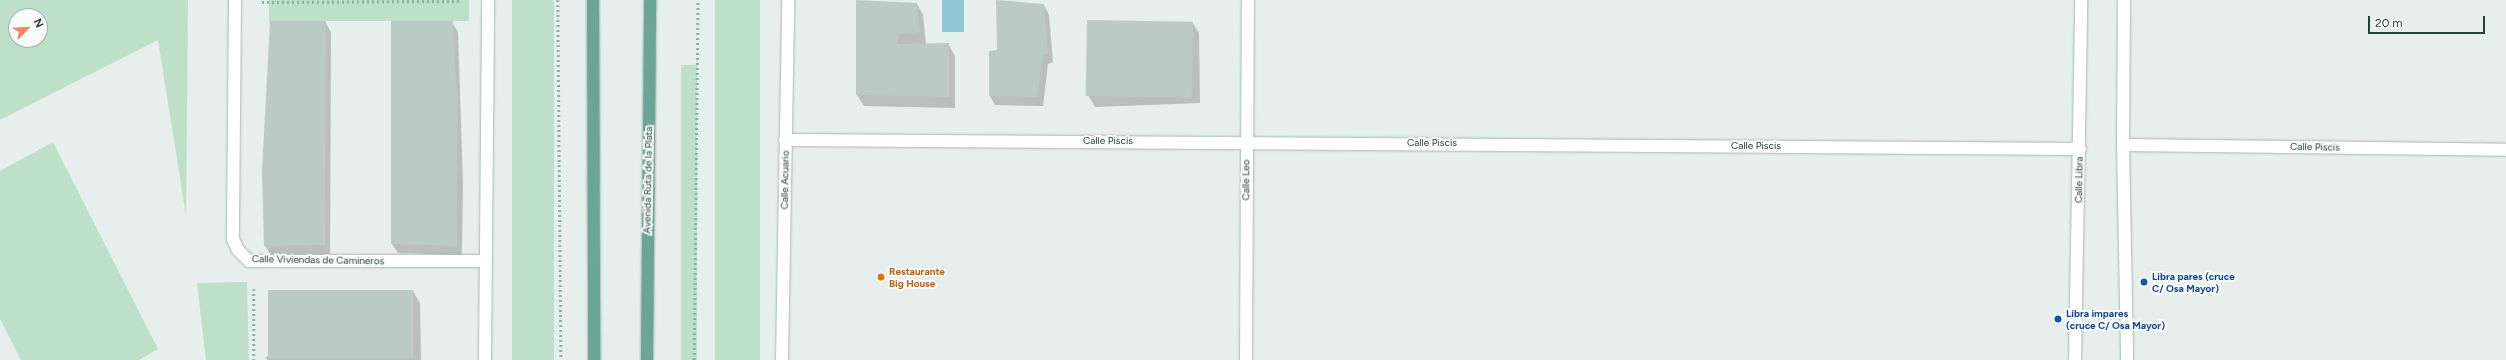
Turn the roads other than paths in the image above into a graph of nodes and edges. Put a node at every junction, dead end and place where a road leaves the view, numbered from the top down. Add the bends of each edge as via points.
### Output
1 (235, 0) edge
2 (488, 0) edge
3 (593, 0) edge
4 (650, 0) edge
5 (788, 0) edge
6 (1248, 0) edge
7 (2081, 0) edge
8 (2124, 0) edge
9 (785, 140) junction
10 (1247, 142) junction
11 (2123, 145) junction
12 (2080, 149) junction
13 (2506, 150) edge
14 (485, 261) junction
15 (485, 360) edge
16 (594, 360) edge
17 (647, 360) edge
18 (782, 360) edge
19 (1246, 360) edge
20 (2075, 360) edge
21 (2127, 360) edge

1 - 14 street, Calle Viviendas de Camineros via 233,240 238,250 249,261
2 - 14 street
3 - 16 main road
4 - 17 main road, Avenida Ruta de la Plata
5 - 9 street, Calle Acuario
6 - 10 street, Calle Leo
7 - 12 street, Calle Libra
8 - 11 street
9 - 10 street, Calle Piscis
9 - 18 street, Calle Acuario
10 - 12 street, Calle Piscis
10 - 19 street, Calle Leo
11 - 13 street, Calle Piscis
11 - 21 street
12 - 20 street, Calle Libra
14 - 15 street

